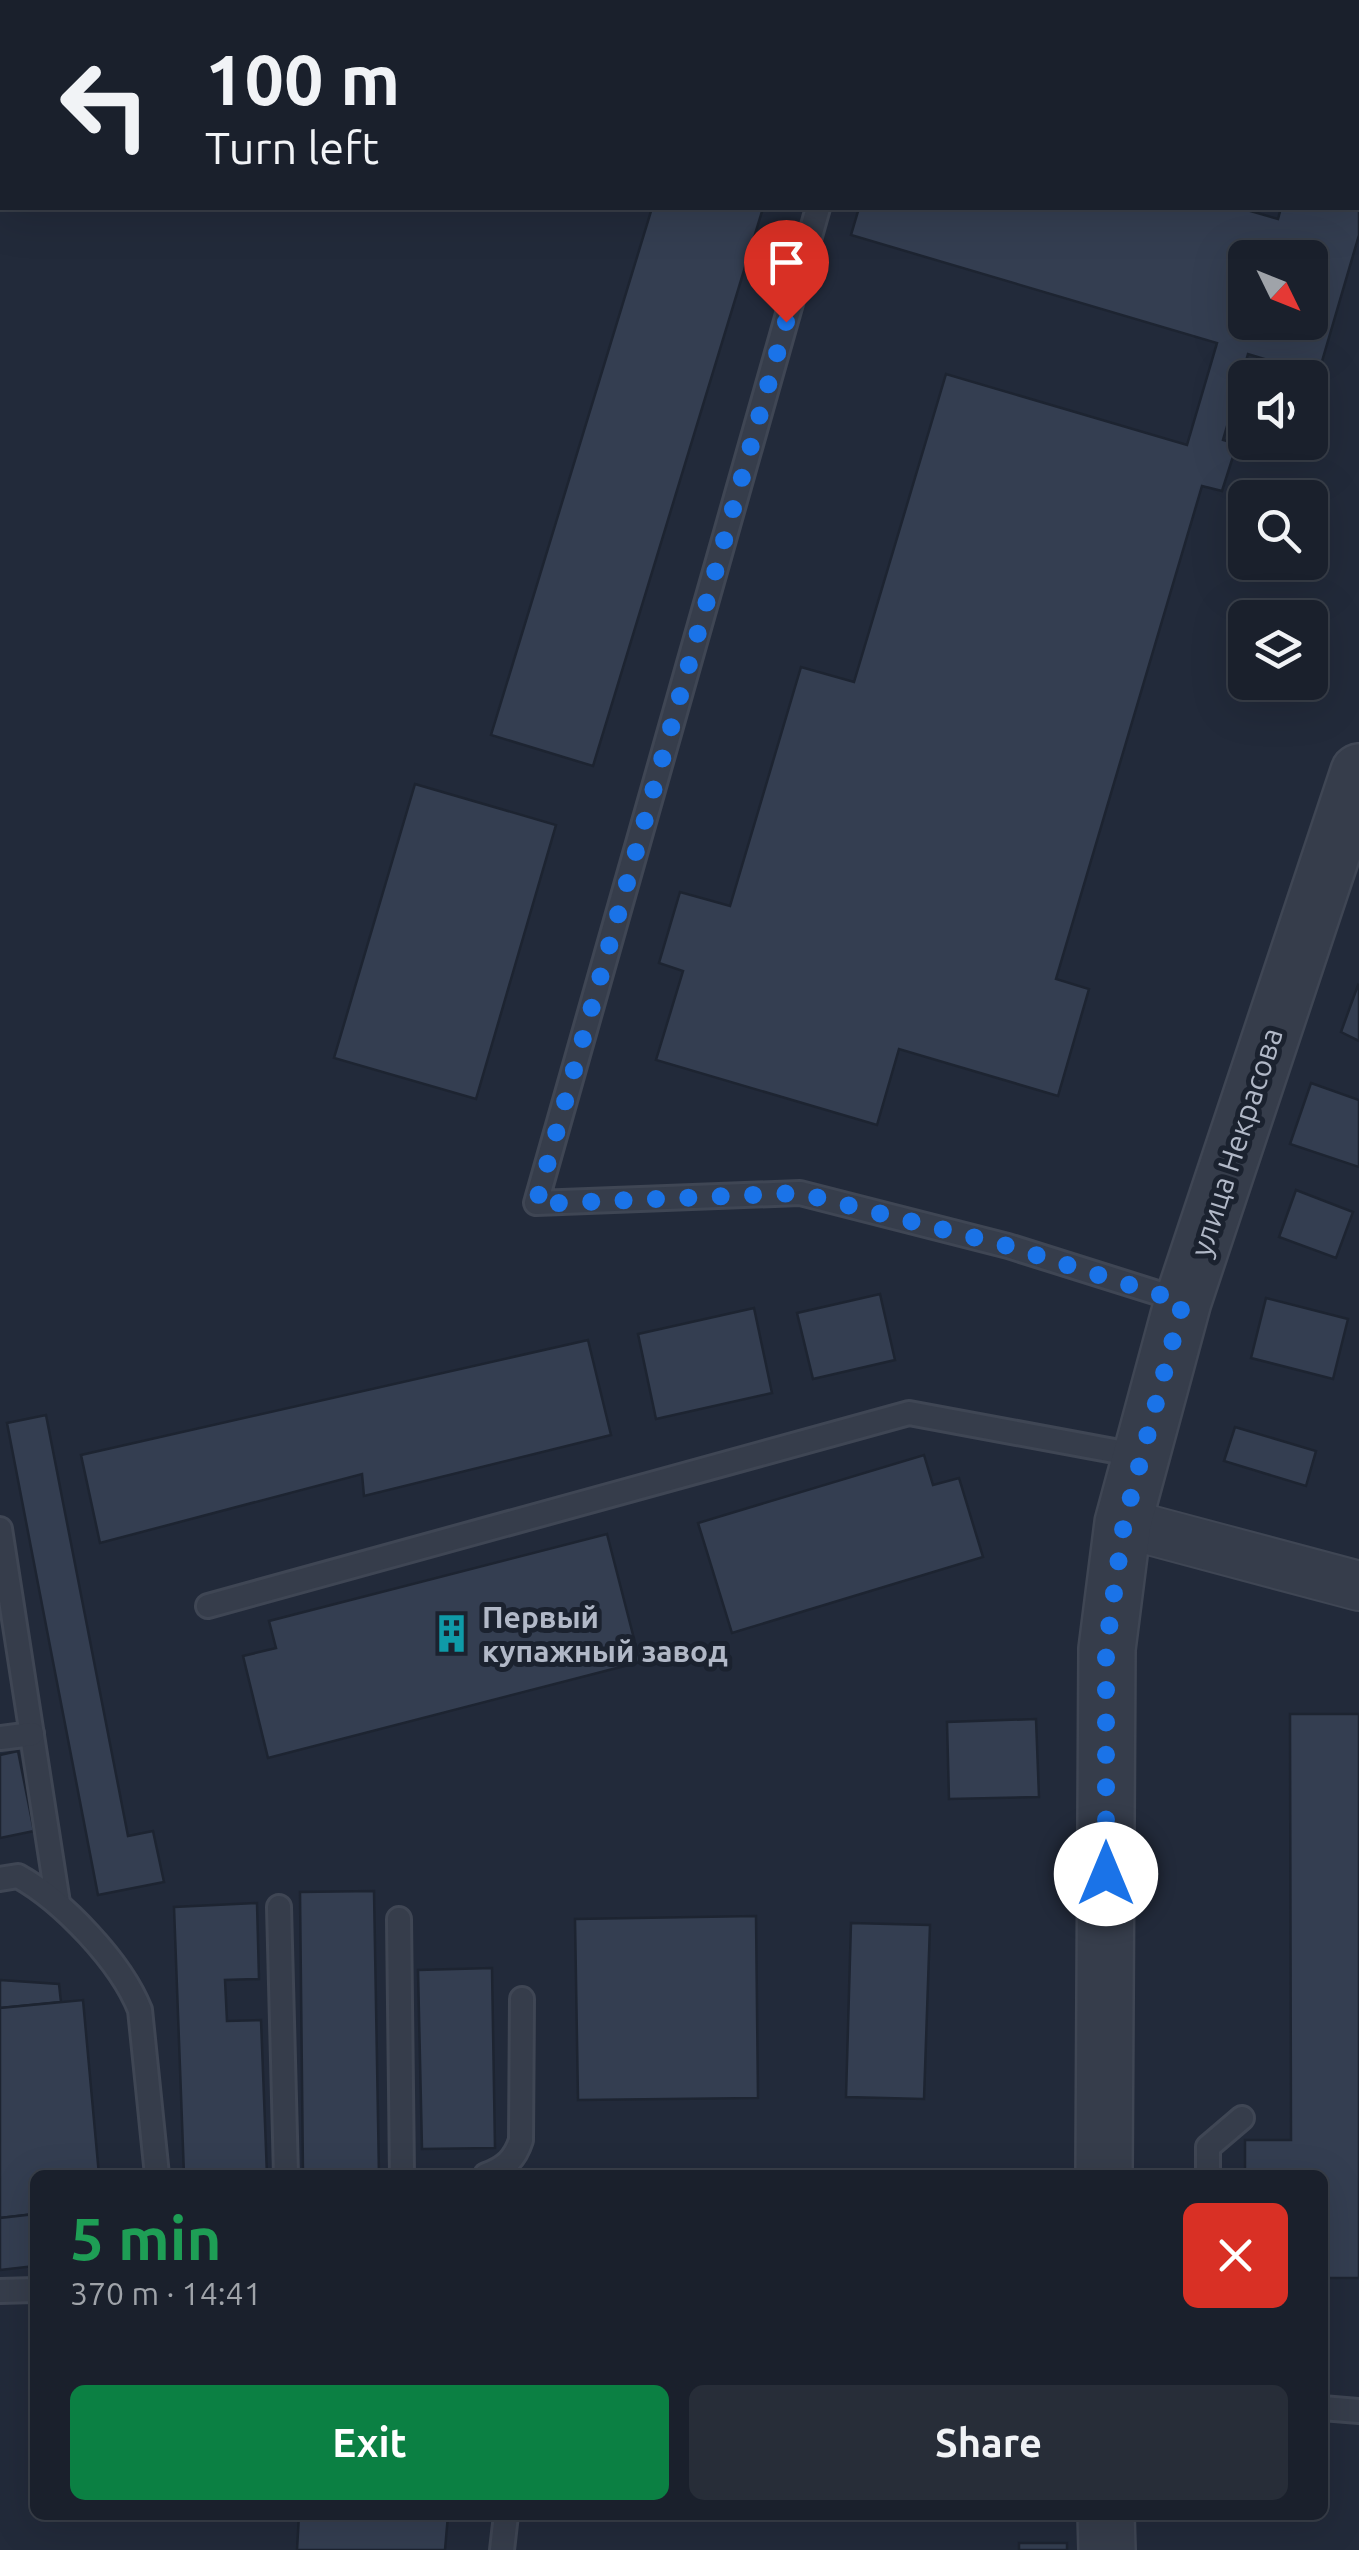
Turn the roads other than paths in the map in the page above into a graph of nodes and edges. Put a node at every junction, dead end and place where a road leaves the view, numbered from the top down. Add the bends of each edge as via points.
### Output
1 (817, 210) edge
2 (1359, 772) edge
3 (1183, 1302) junction
4 (1142, 1456) junction
5 (1124, 1523) junction
6 (0, 1529) edge
7 (1359, 1586) edge
8 (208, 1606) dead end
9 (6, 1613) edge
10 (32, 1734) junction
11 (0, 1738) edge
12 (0, 1879) edge
13 (58, 1903) junction
14 (279, 1907) dead end
15 (399, 1919) dead end
16 (522, 1999) dead end
17 (1242, 2118) dead end
18 (156, 2170) edge
19 (286, 2170) edge
20 (402, 2170) edge
21 (498, 2170) edge
22 (1104, 2170) edge
23 (1208, 2170) edge
24 (30, 2290) edge
25 (0, 2291) edge
26 (1328, 2408) edge
27 (1359, 2411) edge
28 (505, 2520) edge
29 (1106, 2520) edge
30 (502, 2550) edge
31 (1107, 2550) edge

1 - 3 lane via 536,1204 800,1193 1008,1246
2 - 3 street, улица Некрасова
3 - 4 street, улица Некрасова
4 - 5 street, улица Некрасова
4 - 8 lane via 908,1413
5 - 7 street
5 - 22 street, улица Некрасова via 1106,1649
6 - 9 lane
9 - 10 lane
10 - 11 lane
10 - 13 lane
12 - 13 lane via 18,1876
13 - 18 lane via 131,1988 140,2010
14 - 19 lane
15 - 20 lane
16 - 21 lane via 521,2140
17 - 23 lane via 1208,2147
24 - 25 lane
26 - 27 lane
28 - 30 lane
29 - 31 street

